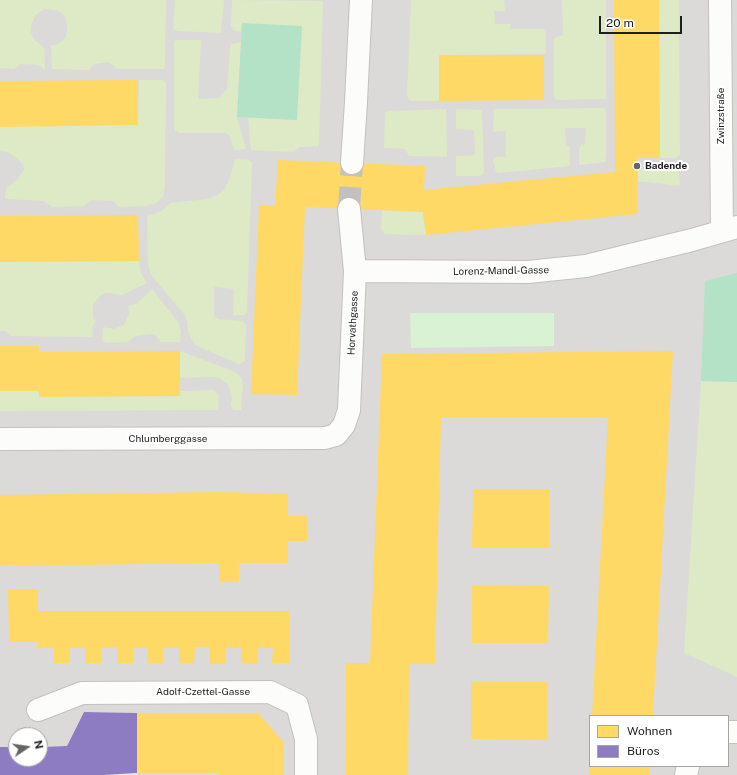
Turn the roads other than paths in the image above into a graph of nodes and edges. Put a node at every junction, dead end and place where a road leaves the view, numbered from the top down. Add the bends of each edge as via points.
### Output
1 (360, 0) edge
2 (720, 0) edge
3 (352, 163) tunnel mouth
4 (349, 209) tunnel mouth
5 (729, 229) edge
6 (356, 271) junction
7 (336, 435) joint
8 (0, 439) edge
9 (38, 710) dead end
10 (306, 775) edge

1 - 3 street
2 - 5 street, Zwinzstraße
4 - 6 street, Horvathgasse
5 - 6 street, Lorenz-Mandl-Gasse via 579,267 528,272
6 - 7 street, Horvathgasse via 349,410 344,425
7 - 8 street, Chlumberggasse via 325,438
9 - 10 street, Adolf-Czettel-Gasse via 82,692 270,692 296,704 306,739

